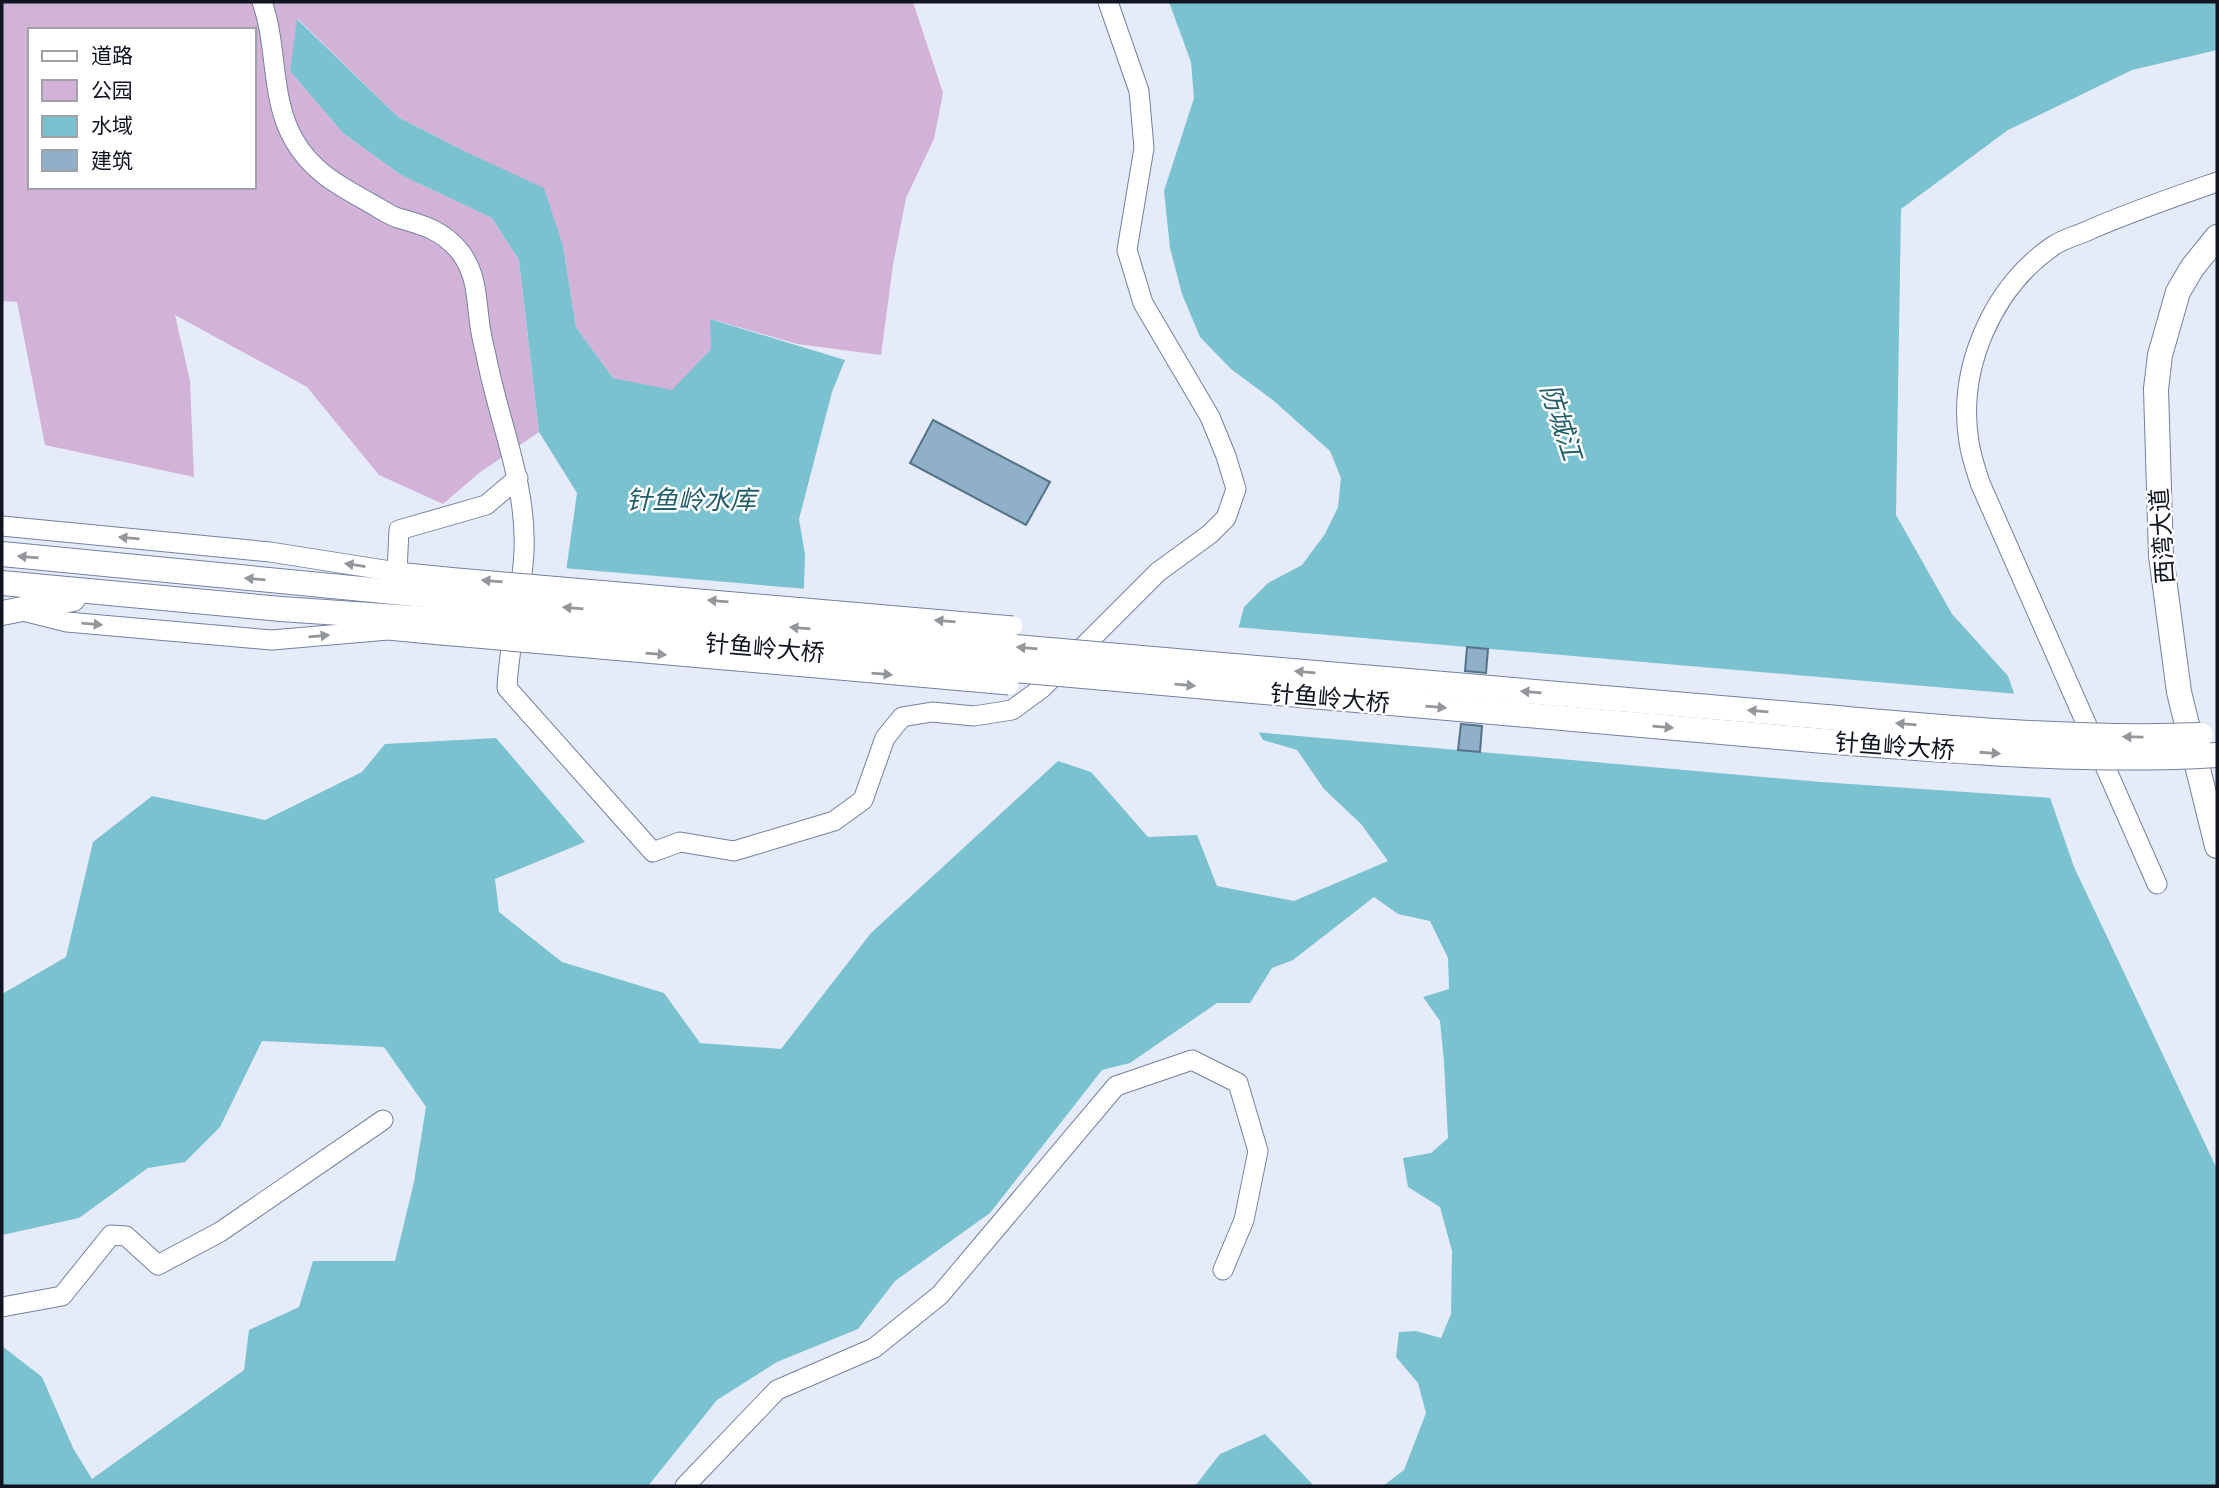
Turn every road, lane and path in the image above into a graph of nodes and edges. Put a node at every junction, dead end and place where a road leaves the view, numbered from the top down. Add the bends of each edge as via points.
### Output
1 (262, 2) edge
2 (1108, 2) edge
3 (2217, 181) edge
4 (2217, 237) edge
5 (518, 478) junction
6 (2, 526) edge
7 (2, 554) edge
8 (397, 572) junction
9 (2, 583) edge
10 (103, 593) junction
11 (444, 607) junction
12 (6, 609) edge
13 (1013, 626) dead end
14 (1009, 685) dead end
15 (2212, 733) edge
16 (2217, 755) edge
17 (2217, 846) edge
18 (2157, 884) dead end
19 (383, 1121) dead end
20 (1223, 1270) dead end
21 (2, 1307) edge
22 (685, 1486) edge

1 - 5 street via 282,107 300,150 336,185 397,217 438,232 468,263 477,289 489,370
2 - 5 street via 1139,91 1144,148 1127,250 1143,303 1210,416 1236,489 1226,517 1210,534 1158,572 1042,688 1012,710 974,716 932,712 902,718 885,738 863,800 834,821 734,851 680,842 653,852 507,688 524,550
3 - 18 street via 2054,246 2012,284 1986,326 1970,375 1966,407 1980,484
4 - 17 main road, 西湾大道 via 2178,292 2160,355 2156,389 2161,556 2179,692
5 - 8 street via 486,505 399,530
8 -> 6 street via 270,552
11 -> 7 main road
8 - 11 street
9 - 10 main road
10 - 11 main road via 281,609
10 - 12 main road
12 -> 11 street via 67,622 272,639 388,630
13 -> 11 street, bridge
11 -> 14 street, bridge
15 -> 11 main road, 针鱼岭大桥, bridge via 2150,737 2001,733
11 -> 16 main road, 针鱼岭大桥, bridge via 1838,742 2014,755 2150,759
19 - 21 street via 220,1232 158,1265 126,1236 111,1235 62,1296
20 - 22 street via 1244,1220 1258,1151 1238,1083 1192,1060 1116,1086 940,1295 874,1348 777,1390

